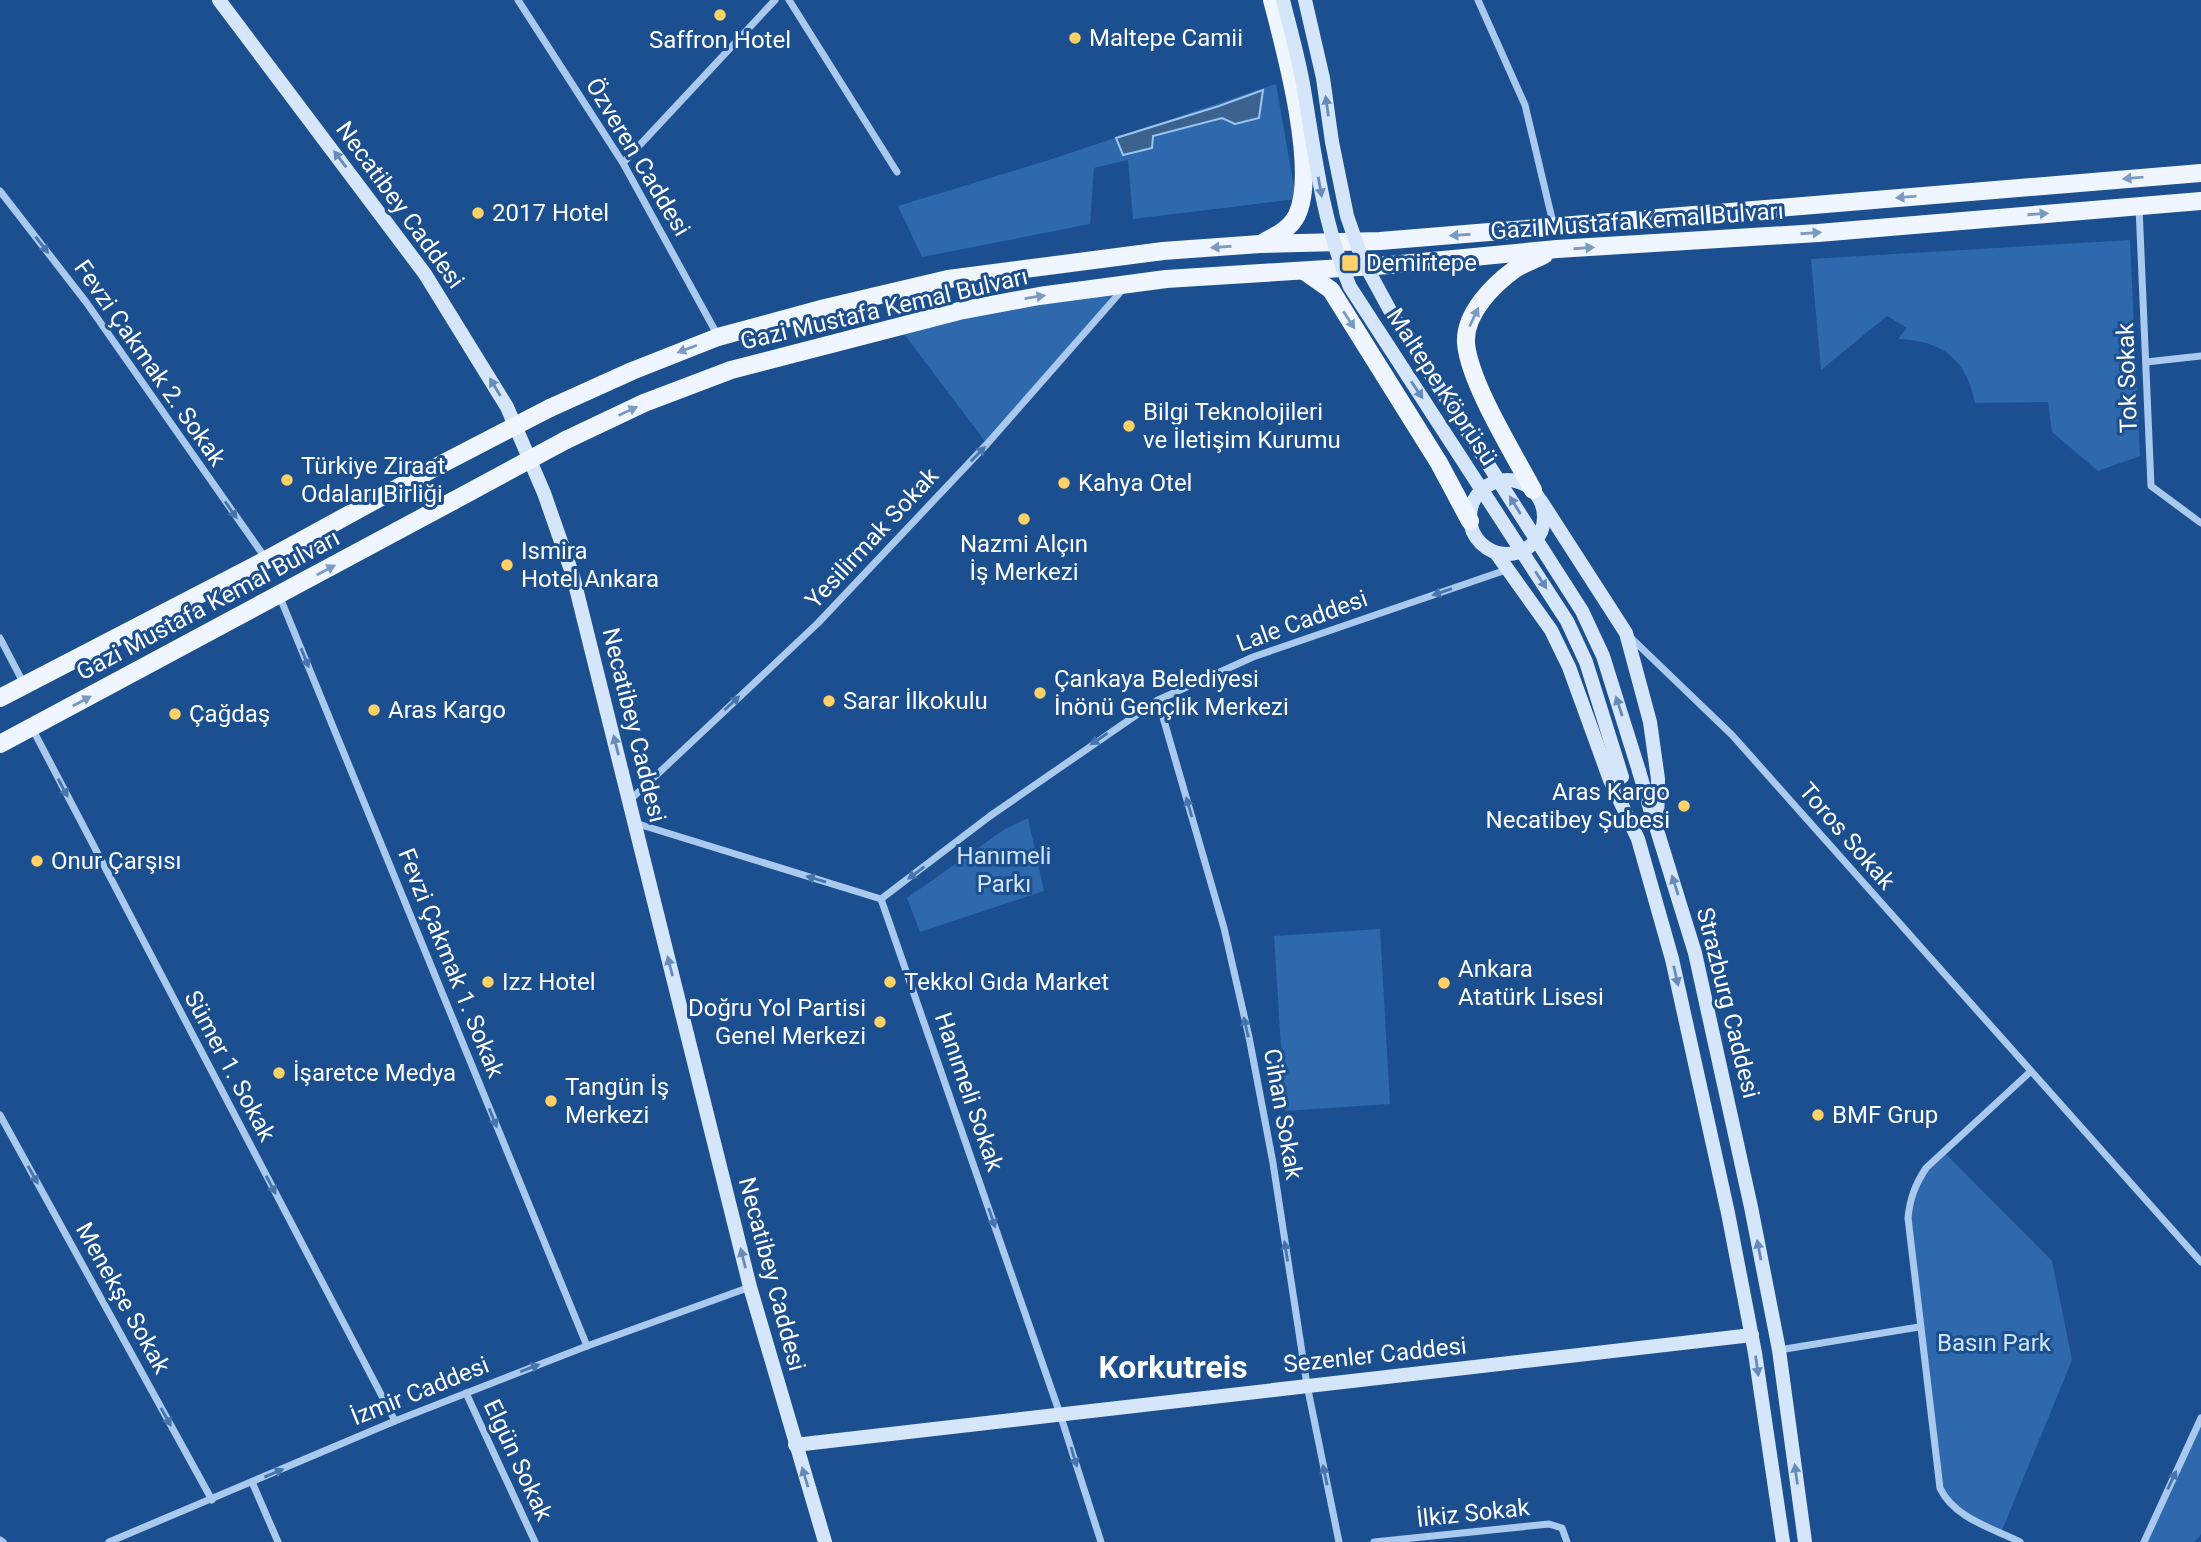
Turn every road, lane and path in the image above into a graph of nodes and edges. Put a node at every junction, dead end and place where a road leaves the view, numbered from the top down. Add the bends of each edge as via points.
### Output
1 (219, 0) edge
2 (518, 0) edge
3 (775, 0) edge
4 (789, 0) edge
5 (1272, 0) edge
6 (1283, 0) edge
7 (1305, 0) edge
8 (1478, 0) edge
9 (623, 163) junction
10 (897, 172) dead end
11 (2201, 173) edge
12 (0, 191) edge
13 (2201, 201) edge
14 (2139, 206) junction
15 (1555, 227) junction
16 (1260, 244) junction
17 (1557, 249) junction
18 (1304, 271) junction
19 (1126, 285) junction
20 (718, 337) junction
21 (2201, 356) edge
22 (2146, 362) junction
23 (1537, 496) junction
24 (1470, 521) junction
25 (2201, 523) edge
26 (1496, 553) junction
27 (266, 559) junction
28 (1506, 570) junction
29 (279, 595) junction
30 (1626, 633) junction
31 (0, 638) edge
32 (24, 685) junction
33 (0, 698) edge
34 (1158, 700) junction
35 (32, 728) junction
36 (0, 744) edge
37 (630, 801) junction
38 (635, 823) junction
39 (1657, 830) junction
40 (1638, 839) junction
41 (881, 900) junction
42 (2030, 1072) junction
43 (0, 1115) edge
44 (2201, 1262) edge
45 (750, 1287) junction
46 (1919, 1327) junction
47 (1752, 1335) junction
48 (587, 1346) junction
49 (1779, 1350) junction
50 (1307, 1385) junction
51 (466, 1393) junction
52 (1060, 1414) junction
53 (2201, 1418) edge
54 (396, 1421) junction
55 (796, 1445) junction
56 (252, 1482) junction
57 (212, 1500) junction
58 (109, 1542) edge
59 (278, 1542) edge
60 (535, 1542) edge
61 (825, 1542) edge
62 (1101, 1542) edge
63 (1339, 1542) edge
64 (1374, 1542) edge
65 (1567, 1542) edge
66 (1783, 1542) edge
67 (1805, 1542) edge
68 (2020, 1542) edge
69 (2144, 1542) edge

37 -> 1 main road, Necatibey Caddesi via 562,541 507,407 425,274
2 - 9 street, Özveren Caddesi
3 - 9 street
4 - 10 street
5 - 16 main road via 1291,73 1304,190 1296,216 1284,232
6 -> 40 main road, Maltepe Köprüsü, bridge via 1326,220 1342,269 1375,328 1567,621 1586,662
39 -> 7 main road, Maltepe Köprüsü, bridge via 1602,656 1582,611 1392,314 1362,259 1347,216
8 - 15 street via 1525,105
9 - 20 street, Özveren Caddesi
11 -> 15 main road, Gazi Mustafa Kemal Bulvarı
12 -> 27 street, Fevzi Çakmak 2. Sokak via 86,302
13 - 14 main road, Gazi Mustafa Kemal Bulvarı
17 -> 14 main road, Gazi Mustafa Kemal Bulvarı
14 - 22 street, Tok Sokak
15 -> 16 main road, Gazi Mustafa Kemal Bulvarı via 1380,241
16 -> 20 main road, Gazi Mustafa Kemal Bulvarı via 1163,251 948,279
17 - 18 main road, Gazi Mustafa Kemal Bulvarı
23 -> 17 main road via 1480,389 1465,341 1472,317 1486,296 1516,268
18 - 19 main road, Gazi Mustafa Kemal Bulvarı
18 -> 24 main road via 1331,290
29 -> 19 main road, Gazi Mustafa Kemal Bulvarı, bridge via 566,440 644,403 731,370 959,311
37 -> 19 street, Yesilirmak Sokak via 818,623 986,444
20 -> 27 main road, Gazi Mustafa Kemal Bulvarı, bridge via 550,408
21 - 22 street
22 - 25 street, Tok Sokak via 2151,486
23 - 24 main road via 1513,480 1491,483 1474,498
23 - 26 main road via 1544,513 1538,537 1520,552
23 - 30 main road, Strazburg Caddesi
24 - 26 main road via 1478,541
26 - 28 main road, Strazburg Caddesi
27 - 32 main road, Gazi Mustafa Kemal Bulvarı
28 -> 34 street, Lale Caddesi via 1253,657
28 - 40 main road, Strazburg Caddesi via 1560,647 1610,780
35 -> 29 main road, Gazi Mustafa Kemal Bulvarı
29 -> 48 street, Fevzi Çakmak 1. Sokak
30 - 39 main road, Strazburg Caddesi via 1650,722 1658,779
30 - 42 street, Toros Sokak via 1732,735
31 - 32 street
32 - 33 main road, Gazi Mustafa Kemal Bulvarı
34 -> 41 street, Lale Caddesi via 990,816
50 -> 34 street, Cihan Sokak via 1249,1037 1224,928
35 - 36 main road, Gazi Mustafa Kemal Bulvarı
35 -> 54 street, Sümer 1. Sokak
37 - 38 main road, Necatibey Caddesi
41 -> 38 street
45 -> 38 main road, Necatibey Caddesi
49 -> 39 main road, Strazburg Caddesi via 1695,953
40 -> 47 main road, Strazburg Caddesi via 1672,959
41 -> 52 street, Hanımeli Sokak
42 - 44 street, Toros Sokak
42 - 46 street via 1943,1150 1915,1184 1908,1218
43 -> 57 street, Menekşe Sokak
45 - 48 street, İzmir Caddesi
45 - 55 main road, Necatibey Caddesi
46 - 49 street
46 - 68 street via 1945,1498 1959,1512
47 - 50 main road, Sezenler Caddesi
47 -> 66 main road, Strazburg Caddesi
51 -> 48 street, İzmir Caddesi
67 -> 49 main road, Strazburg Caddesi
50 - 52 main road, Sezenler Caddesi
63 -> 50 street, Cihan Sokak
51 - 54 street, İzmir Caddesi
51 - 60 street, Elgün Sokak
52 - 55 main road, Sezenler Caddesi
52 -> 62 street, Hanımeli Sokak
69 -> 53 street
56 -> 54 street, İzmir Caddesi
61 -> 55 main road, Necatibey Caddesi
56 - 57 street, İzmir Caddesi
56 - 59 street
57 - 58 street, İzmir Caddesi
64 - 65 street, İlkiz Sokak via 1549,1524 1562,1528

